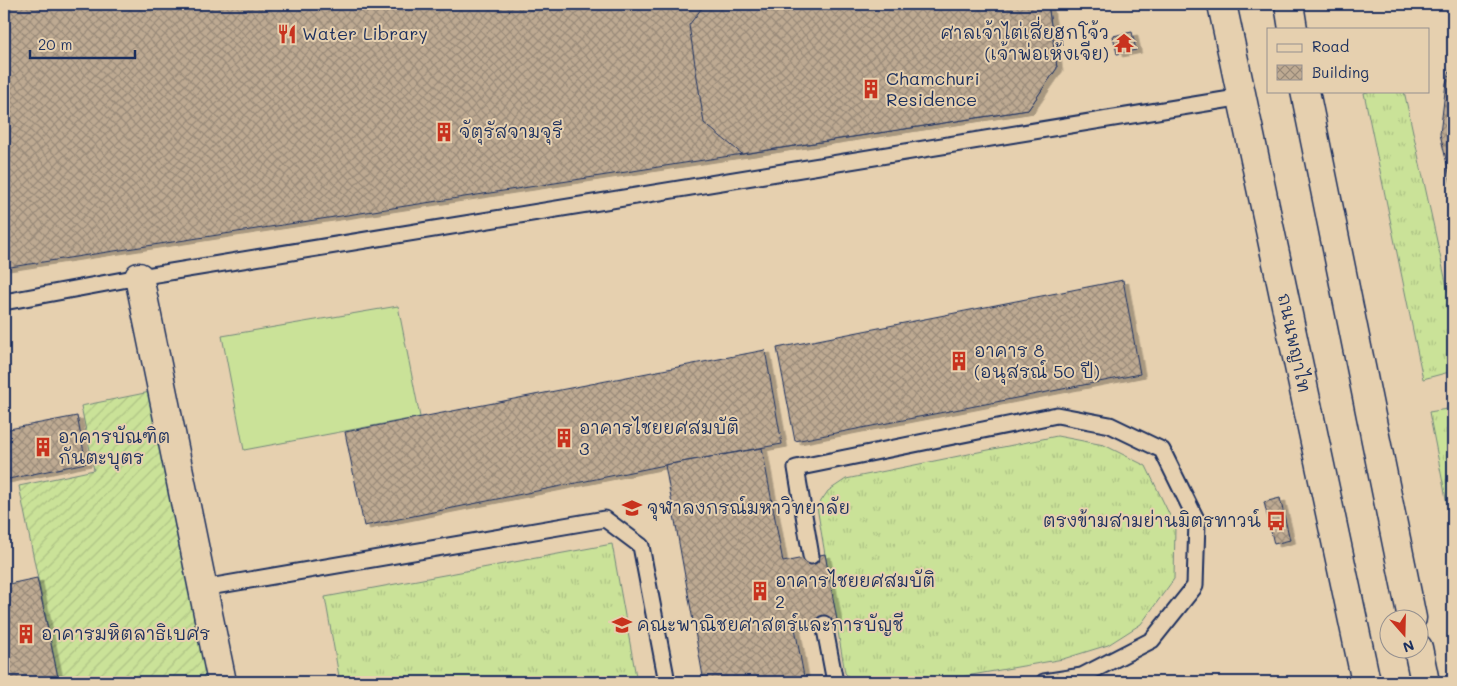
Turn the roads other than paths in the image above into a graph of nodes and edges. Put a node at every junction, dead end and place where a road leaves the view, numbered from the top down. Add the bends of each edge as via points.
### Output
1 (1221, 7) edge
2 (1305, 92) edge
3 (1242, 97) junction
4 (140, 277) junction
5 (4, 302) edge
6 (811, 556) dead end
7 (203, 588) junction
8 (1410, 608) edge
9 (824, 624) dead end
10 (1420, 658) edge
11 (1089, 677) edge
12 (1055, 681) edge
13 (222, 682) edge
14 (667, 682) edge
15 (835, 682) edge
16 (1366, 682) edge
17 (1425, 682) edge

1 - 3 main road, ถนนพญาไท
2 - 8 main road
3 - 4 lane
3 - 16 main road, ถนนพญาไท
4 - 5 lane
4 - 7 main road
6 - 11 lane via 796,468 1057,415 1110,425 1162,450 1197,521 1195,586 1152,640
7 - 13 main road
7 - 14 lane via 605,519 641,546
9 - 15 lane
10 - 17 main road
11 - 12 lane

